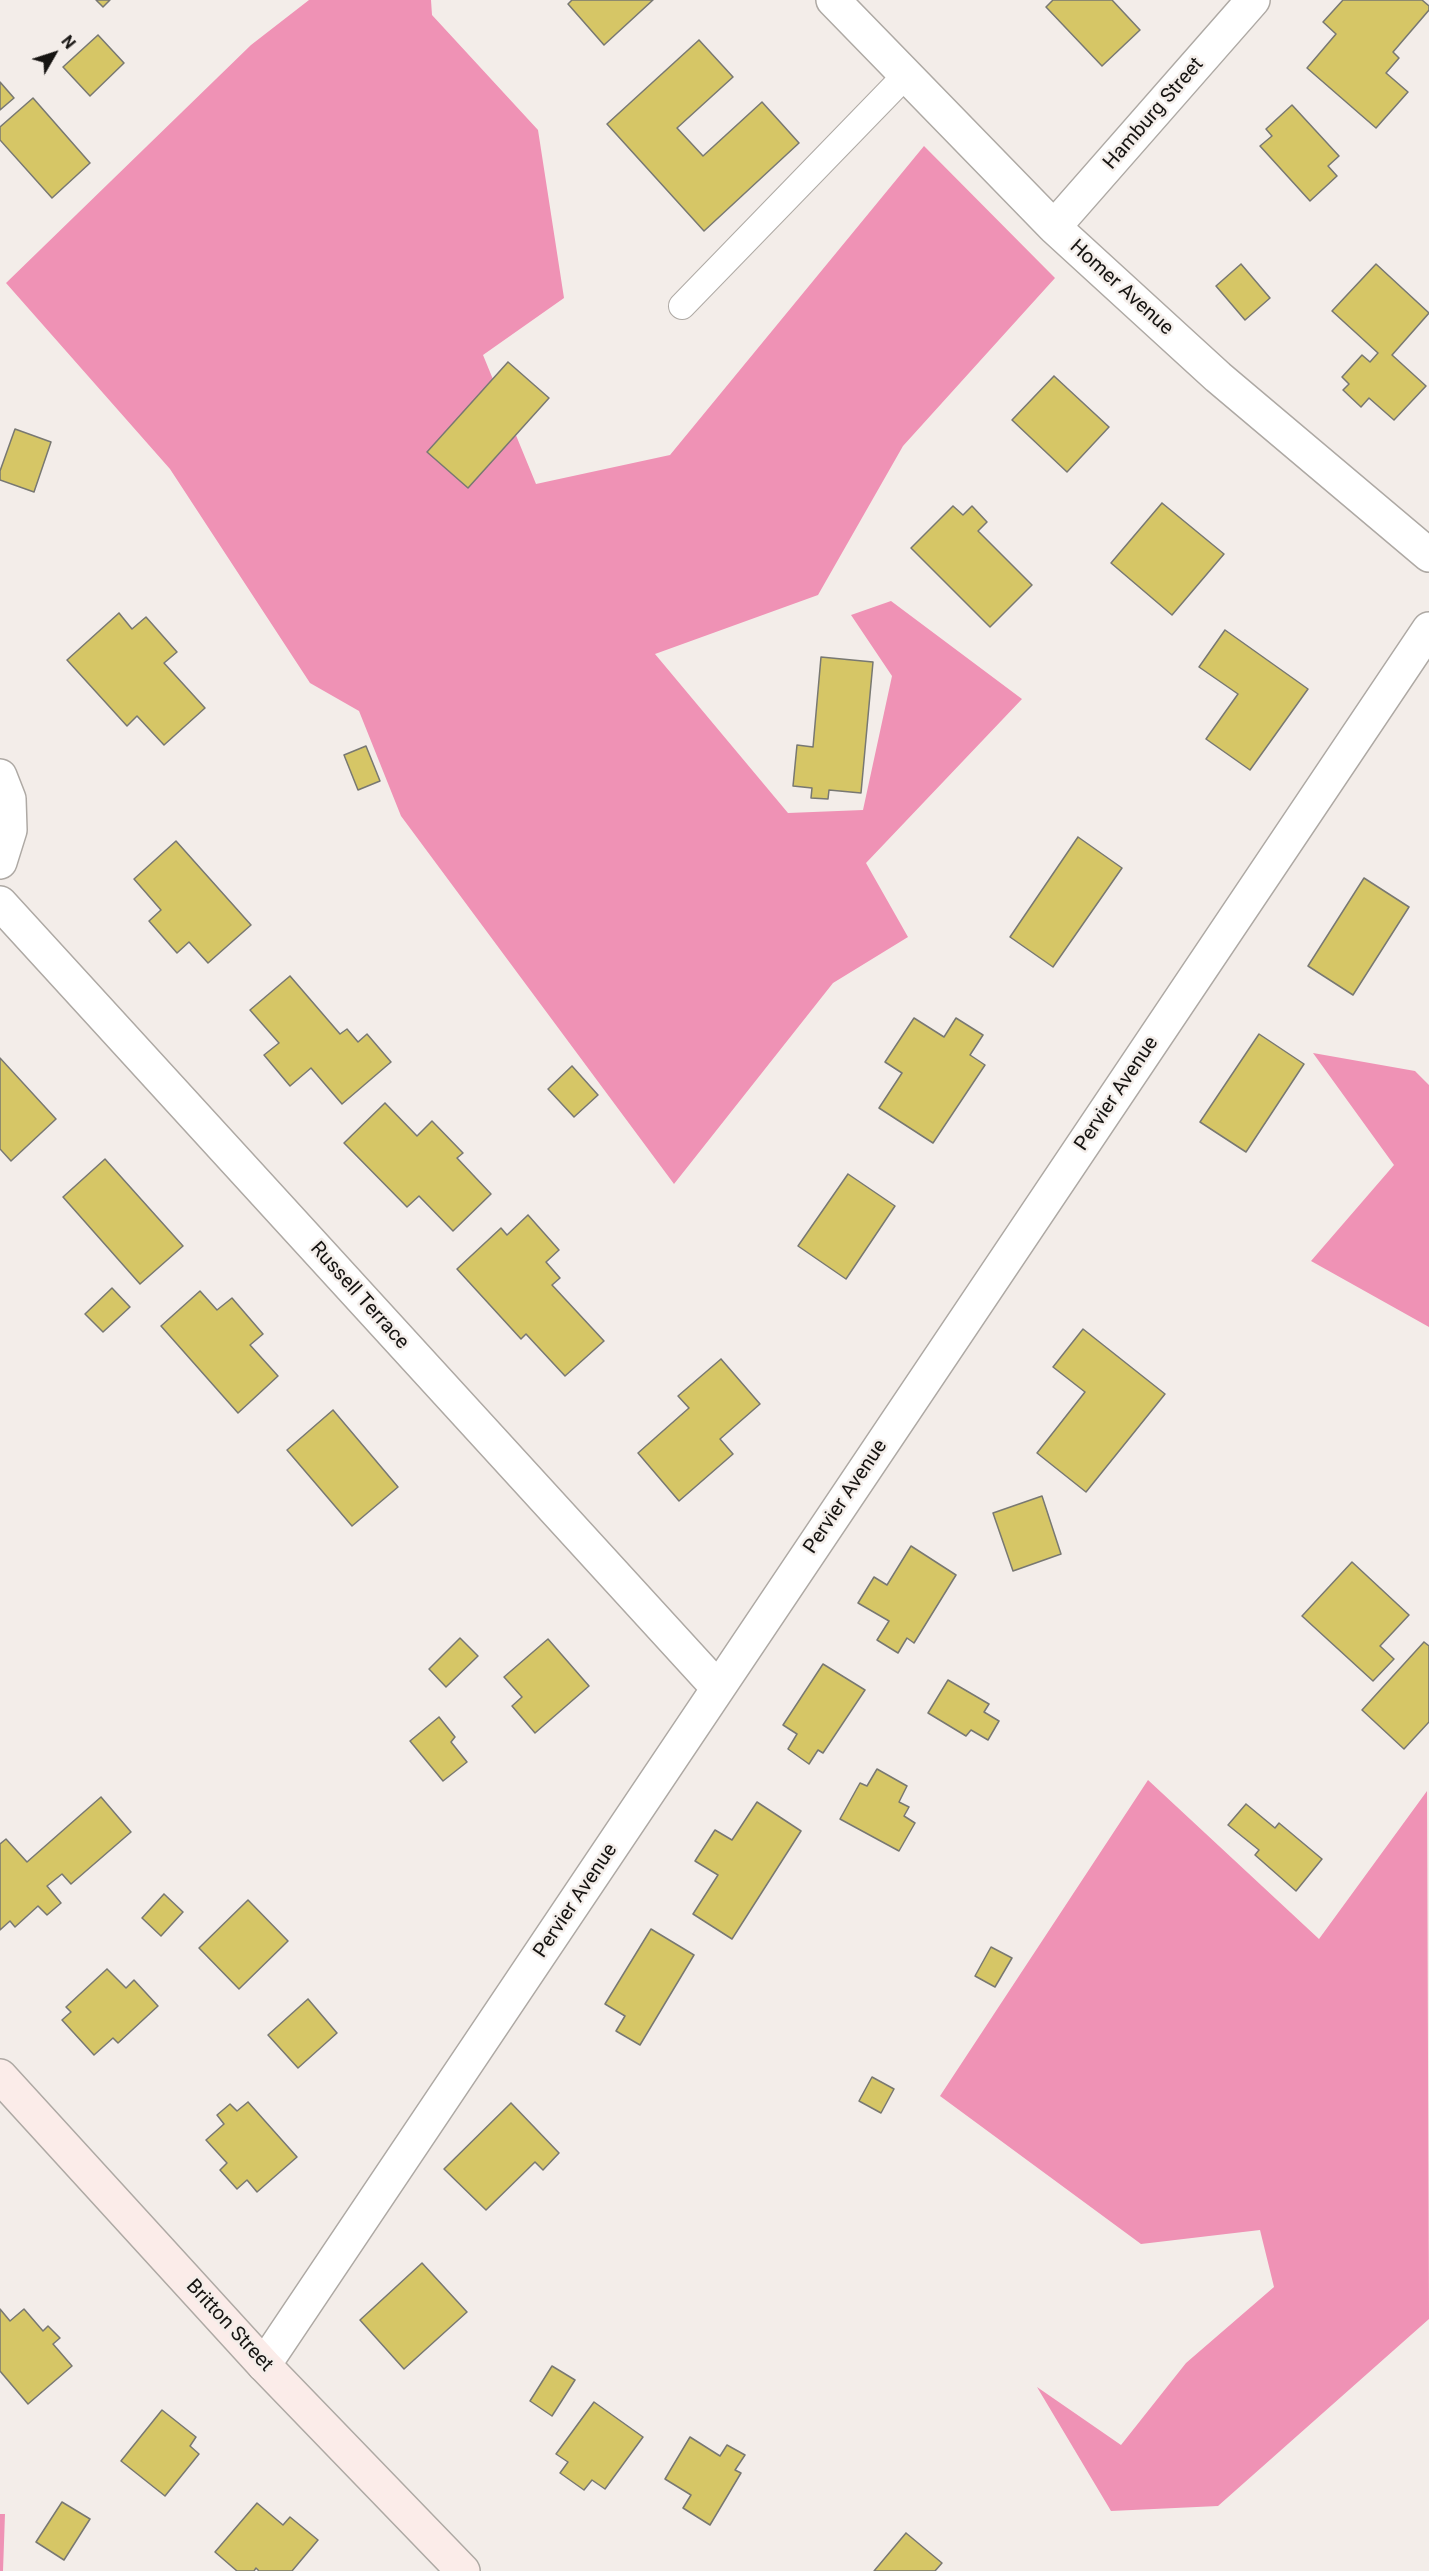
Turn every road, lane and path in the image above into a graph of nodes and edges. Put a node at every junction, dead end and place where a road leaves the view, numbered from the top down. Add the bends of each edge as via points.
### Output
1 (833, 0) edge
2 (1253, 0) edge
3 (905, 75) junction
4 (1054, 227) junction
5 (682, 306) dead end
6 (1424, 541) edge
7 (1429, 629) edge
8 (0, 776) edge
9 (0, 862) edge
10 (0, 903) edge
11 (718, 1688) junction
12 (0, 2076) edge
13 (264, 2366) junction
14 (463, 2571) edge

1 - 3 street, Homer Avenue
2 - 4 street, Hamburg Street
3 - 4 street, Homer Avenue
3 - 5 lane
4 - 6 street, Homer Avenue via 1218,377
7 - 11 street, Pervier Avenue
8 - 9 street via 9,799 10,830
10 - 11 street, Russell Terrace
11 - 13 street, Pervier Avenue
12 - 13 street, Britton Street
13 - 14 street, Britton Street

